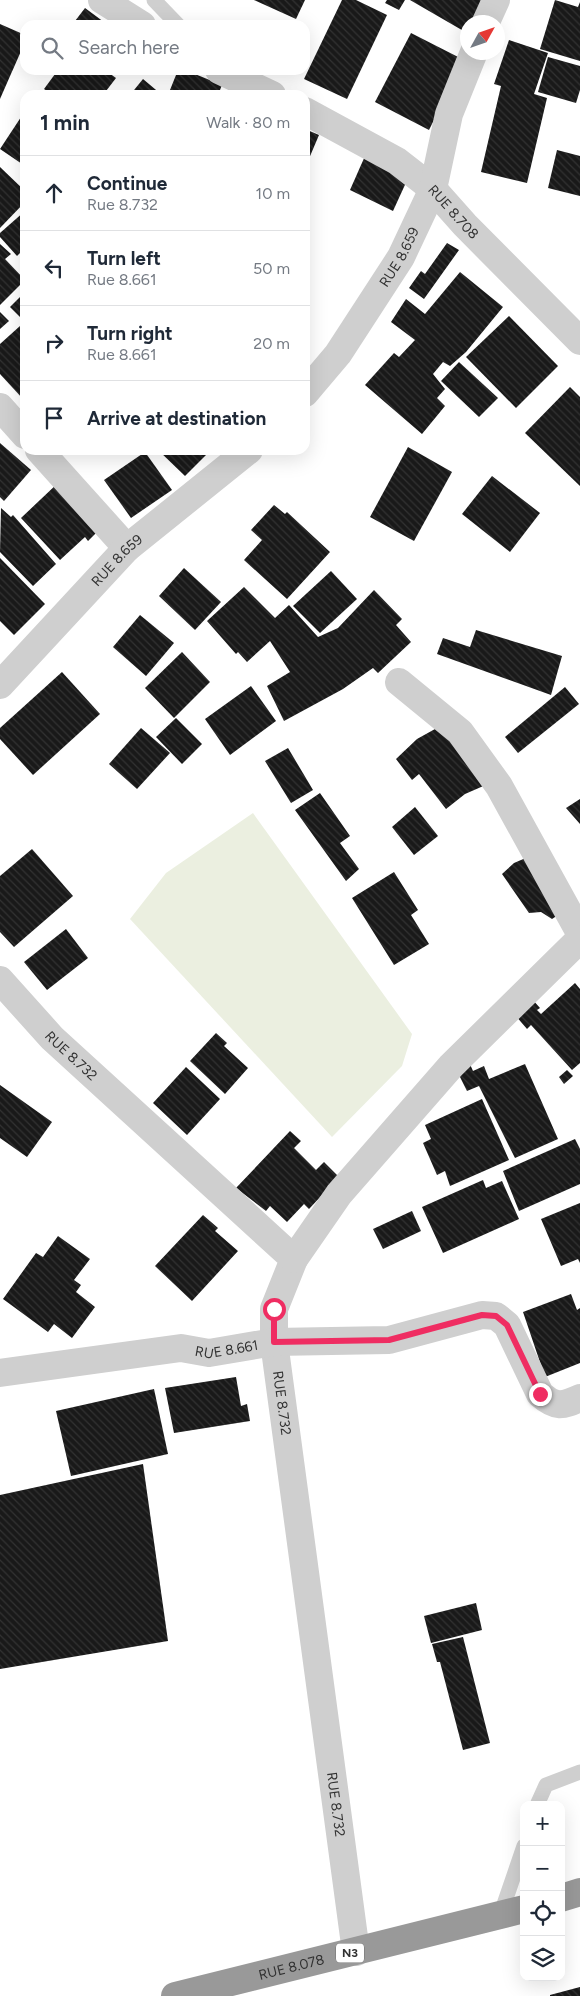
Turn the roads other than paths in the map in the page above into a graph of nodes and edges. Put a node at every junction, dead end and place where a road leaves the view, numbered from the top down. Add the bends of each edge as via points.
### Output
1 (102, 0) edge
2 (154, 0) edge
3 (496, 0) edge
4 (489, 15) edge
5 (134, 20) edge
6 (173, 20) edge
7 (471, 60) edge
8 (230, 75) edge
9 (261, 90) edge
10 (310, 114) edge
11 (433, 189) junction
12 (580, 341) edge
13 (310, 387) edge
14 (0, 407) edge
15 (20, 429) edge
16 (43, 455) edge
17 (243, 455) edge
18 (127, 548) junction
19 (400, 682) dead end
20 (0, 685) edge
21 (580, 933) edge
22 (580, 938) edge
23 (0, 980) edge
24 (294, 1259) junction
25 (274, 1342) junction
26 (0, 1373) edge
27 (580, 1398) edge
28 (580, 1772) edge
29 (540, 1801) edge
30 (520, 1868) edge
31 (580, 1892) edge
32 (565, 1897) edge
33 (512, 1912) edge
34 (356, 1952) junction
35 (175, 1996) edge

1 - 5 street
2 - 6 lane
3 - 4 street
7 - 11 street, RUE 8.659 via 449,114
8 - 9 street
10 - 11 street, RUE 8.708 via 397,161
11 - 12 street, RUE 8.708 via 465,226
11 - 13 street, RUE 8.659 via 401,257 338,354
14 - 15 street
16 - 18 street
17 - 18 street, RUE 8.659
18 - 20 street, RUE 8.659
19 - 21 street via 460,732 488,770
22 - 24 street via 451,1066 339,1194
23 - 24 street, RUE 8.732 via 52,1038
24 - 25 street, RUE 8.732 via 274,1309
25 - 26 street, RUE 8.661 via 209,1353 180,1348
25 - 27 street, RUE 8.661 via 389,1340 482,1315 496,1316 507,1325 540,1394 549,1402 563,1406
25 - 34 street, RUE 8.732
28 - 29 lane via 546,1785
30 - 33 lane
31 - 32 highway
33 - 34 highway, RUE 8.078 / N3
34 - 35 highway, RUE 8.078 / N3

